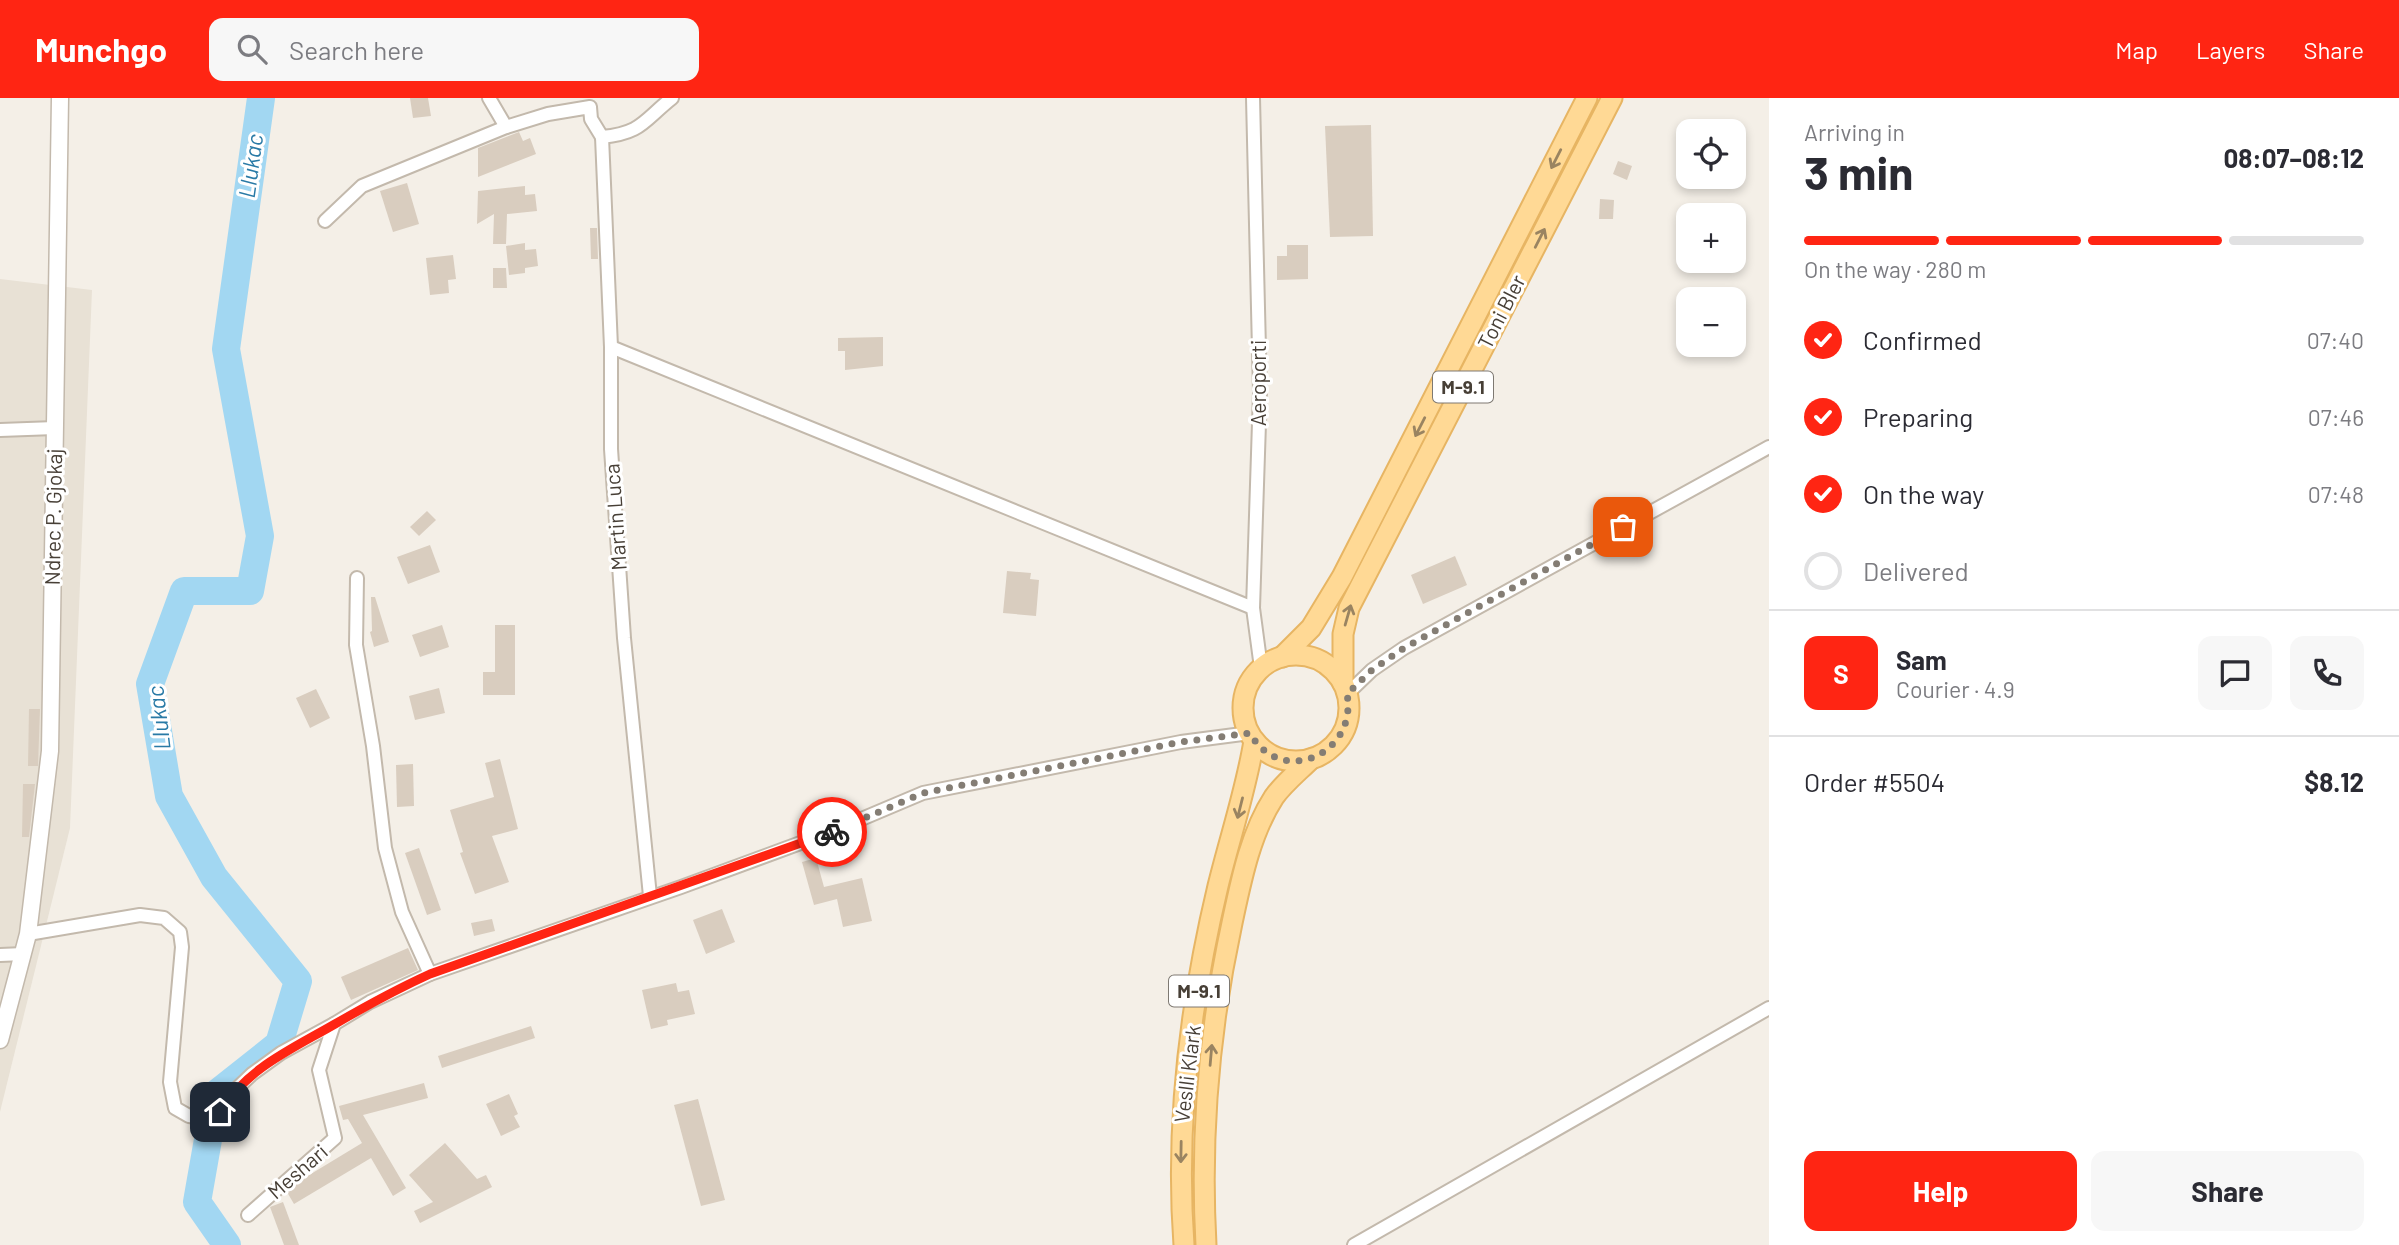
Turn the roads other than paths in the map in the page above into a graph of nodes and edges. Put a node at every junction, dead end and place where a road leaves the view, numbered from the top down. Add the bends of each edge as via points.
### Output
1 (60, 98) edge
2 (489, 98) edge
3 (671, 98) edge
4 (1254, 98) edge
5 (1587, 98) edge
6 (1612, 98) edge
7 (506, 127) junction
8 (602, 137) junction
9 (325, 220) dead end
10 (611, 347) junction
11 (55, 428) junction
12 (0, 430) edge
13 (1769, 447) edge
14 (357, 578) dead end
15 (1253, 608) junction
16 (1282, 657) junction
17 (1261, 668) junction
18 (1345, 688) junction
19 (1252, 737) junction
20 (1311, 759) junction
21 (650, 896) junction
22 (28, 934) junction
23 (24, 954) junction
24 (0, 955) edge
25 (430, 974) junction
26 (1769, 1008) edge
27 (3, 1020) edge
28 (334, 1024) junction
29 (0, 1040) edge
30 (248, 1215) dead end
31 (1184, 1245) edge
32 (1206, 1245) edge
33 (1354, 1245) edge

1 - 11 street, Ndrec P. Gjokaj
2 - 7 street
3 - 8 street via 636,129
4 - 15 street, Aeroporti via 1260,392
5 -> 16 main road, Toni Bler / M-9.1 via 1342,577 1311,628
18 -> 6 main road, Toni Bler / M-9.1 via 1343,634 1349,608
7 - 8 street via 590,107 591,119
7 - 9 street via 362,186
8 - 10 street, Martin Luca
10 - 15 street
10 - 21 street, Martin Luca via 611,449 622,611
11 - 12 street
11 - 22 street, Ndrec P. Gjokaj via 50,751
13 - 18 street via 1404,648
14 - 25 street via 356,645 386,848 402,912
15 - 17 street, Aeroporti
16 - 17 main road, M-9.1
16 - 18 main road via 1317,659 1336,673
17 - 19 main road, M-9.1 via 1244,699 1245,723
18 - 20 main road, M-9.1 via 1349,705 1345,729 1331,748
19 - 20 main road via 1276,757
19 - 21 street via 1181,742 923,793 833,831
19 -> 31 main road, Veslli Klark / M-9.1 via 1249,770 1209,931 1186,1067 1180,1161
32 -> 20 main road, Veslli Klark / M-9.1 via 1205,1116 1213,1026 1234,913 1252,845 1274,797
21 - 25 street
22 - 23 street, Ndrec P. Gjokaj
22 - 28 street via 140,915 164,918 180,932 170,1082 175,1108 189,1116 203,1118 220,1112 252,1074
23 - 24 street
23 - 27 street, Ndrec P. Gjokaj
25 - 28 street
26 - 33 street
27 - 29 street, Ndrec P. Gjokaj
28 - 30 street, Meshari via 320,1070 335,1138

